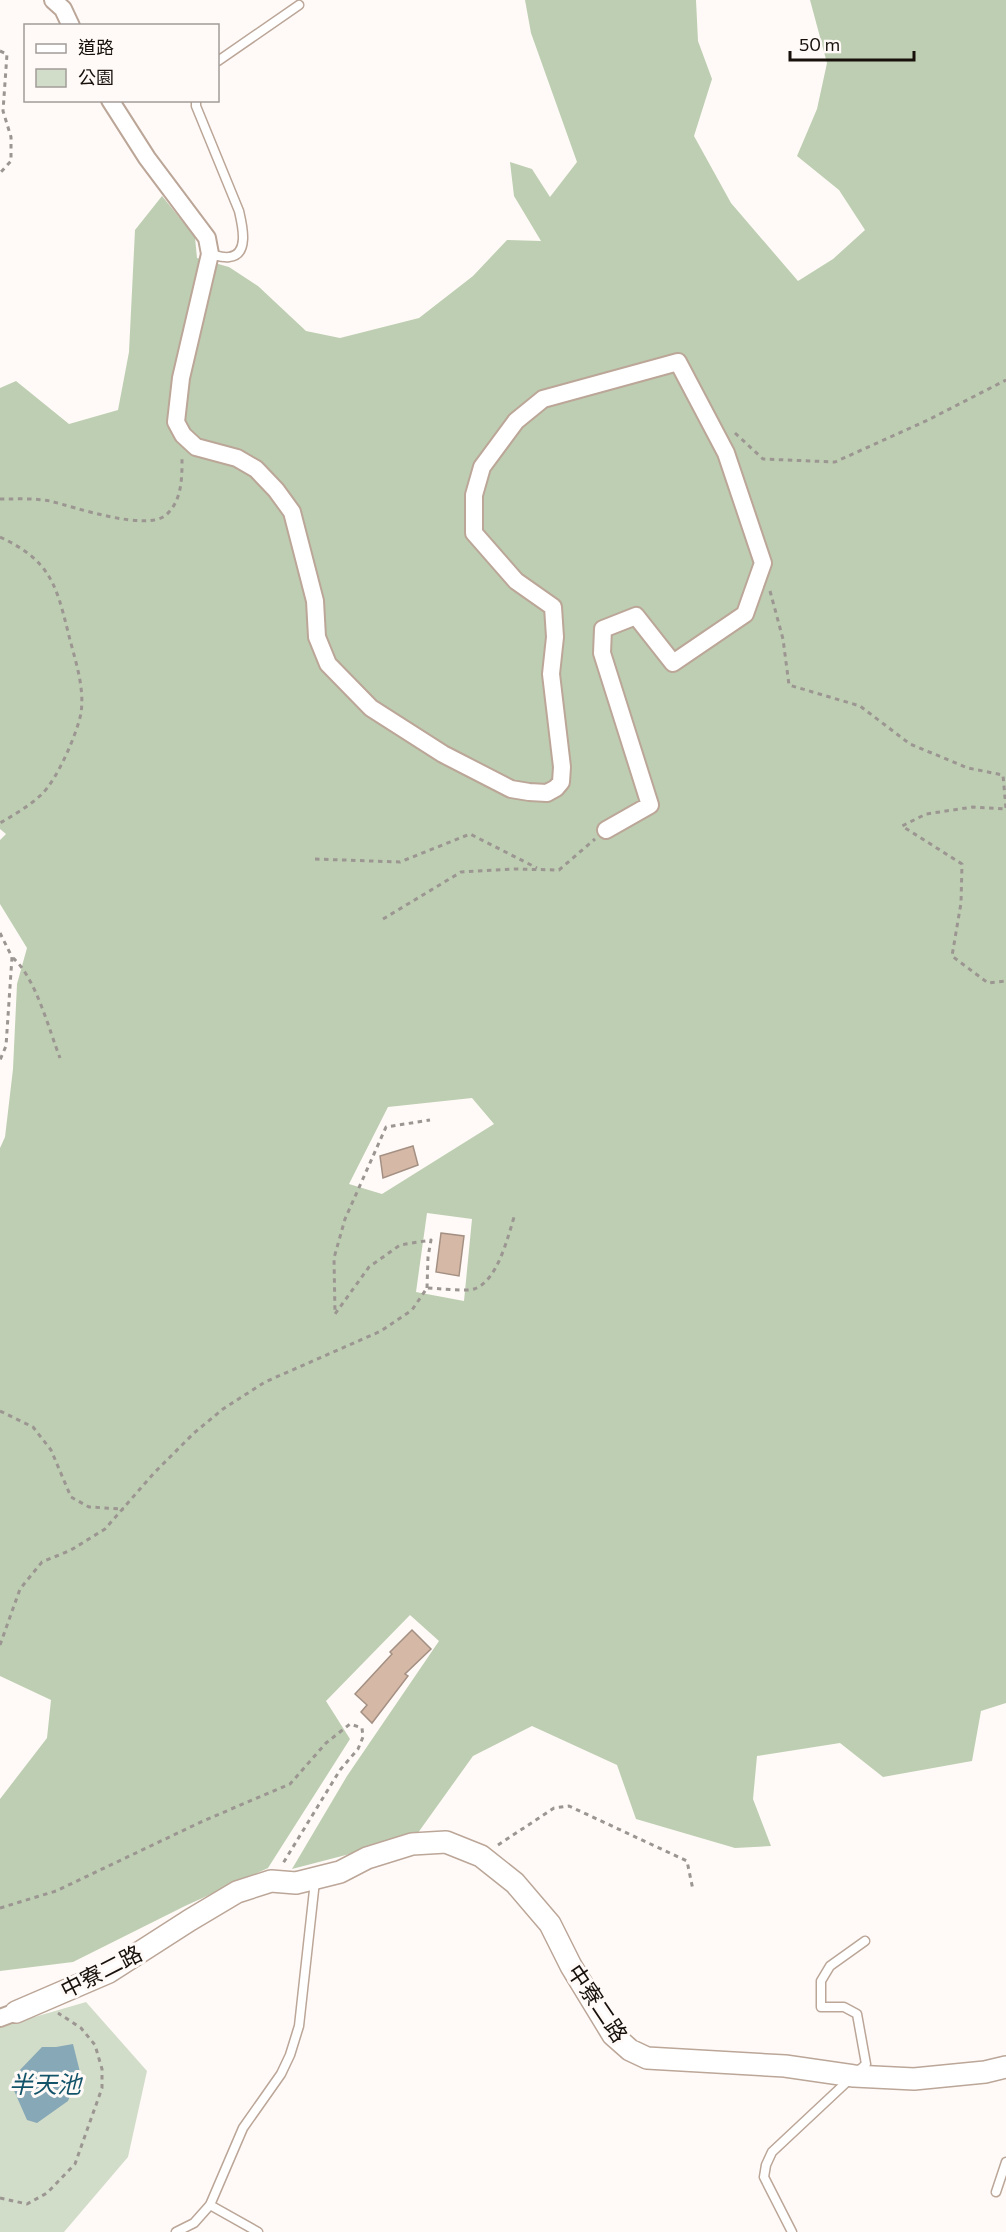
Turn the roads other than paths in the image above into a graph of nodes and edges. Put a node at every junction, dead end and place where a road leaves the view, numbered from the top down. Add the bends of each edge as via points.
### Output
1 (53, 0) edge
2 (298, 5) dead end
3 (70, 24) edge
4 (219, 59) edge
5 (111, 102) edge
6 (196, 102) edge
7 (210, 254) junction
8 (606, 830) road end
9 (315, 1877) junction
10 (865, 1941) dead end
11 (8, 2015) edge
12 (1006, 2067) edge
13 (854, 2076) junction
14 (1006, 2162) edge
15 (996, 2192) dead end
16 (210, 2205) junction
17 (177, 2232) edge
18 (258, 2232) edge
19 (792, 2232) edge

1 - 3 street
2 - 4 lane
5 - 7 street via 147,158 207,238
6 - 7 lane via 243,229 243,244 238,253 230,257
7 - 8 street via 181,378 177,422 183,435 196,447 237,458 256,469 292,512 315,601 317,637 328,664 346,684 371,708 434,748 511,789 547,793 561,782 551,674 554,608 516,581 474,533 474,495 482,466 516,421 543,399 678,362 726,453 763,563 745,614 673,663 636,616 603,629 602,653 650,806
9 - 11 street, 中寮二路 via 296,1883 272,1881 237,1893 110,1972
9 - 13 street, 中寮二路 via 340,1872 367,1858 412,1844 446,1842 482,1856 515,1883 550,1924 613,2035 630,2050 647,2058 784,2066
9 - 16 lane via 299,2026 290,2055 243,2128
10 - 13 lane via 830,1966 820,1981 821,2007 844,2007 858,2014 866,2064
12 - 13 street, 中寮二路 via 914,2079
13 - 19 lane via 772,2152 766,2165 764,2177
14 - 15 lane
16 - 17 lane via 194,2223
16 - 18 lane

